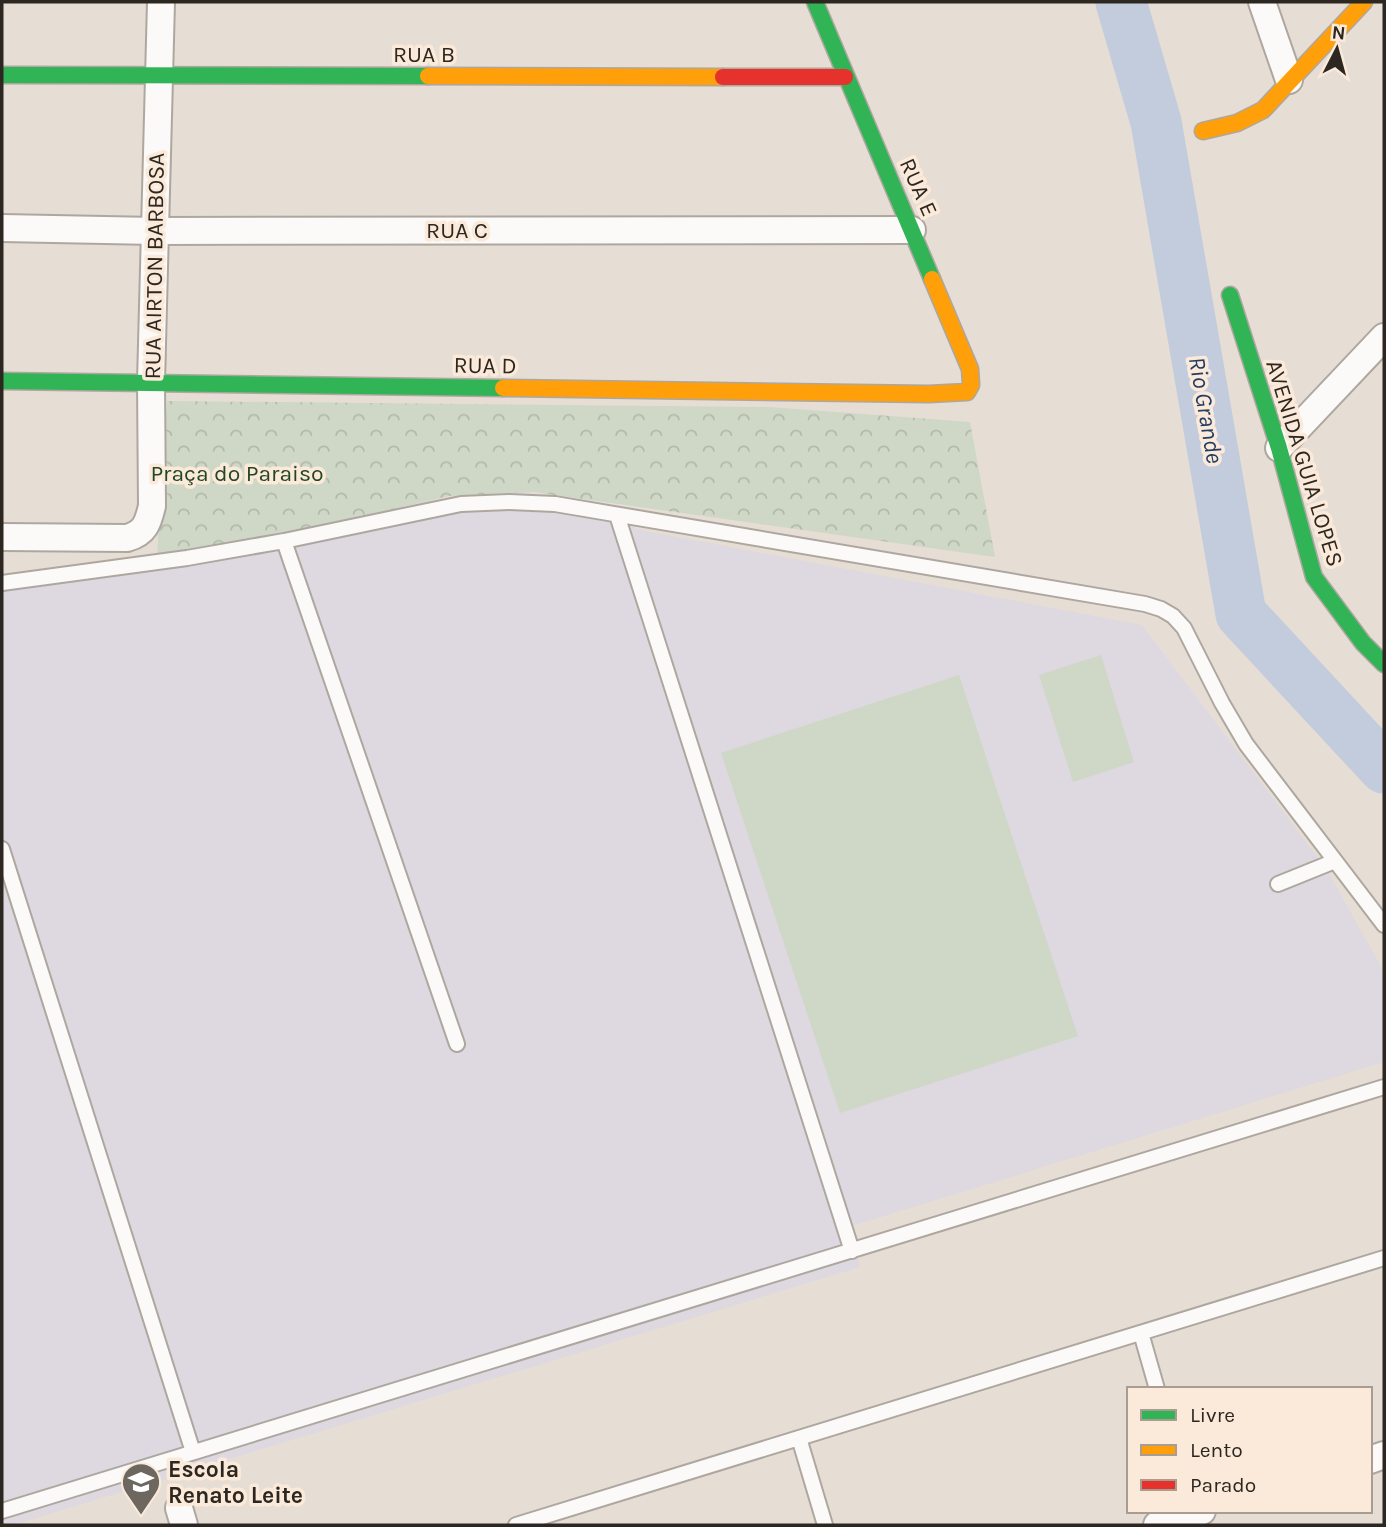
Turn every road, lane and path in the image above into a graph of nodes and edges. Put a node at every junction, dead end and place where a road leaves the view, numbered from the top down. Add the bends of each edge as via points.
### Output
1 (161, 2) edge
2 (815, 2) edge
3 (1262, 2) edge
4 (1364, 2) edge
5 (2, 75) edge
6 (159, 77) junction
7 (845, 77) junction
8 (1289, 80) junction
9 (1203, 131) dead end
10 (2, 228) edge
11 (155, 230) junction
12 (912, 230) junction
13 (1230, 295) dead end
14 (1384, 337) edge
15 (2, 381) edge
16 (151, 383) junction
17 (967, 392) joint
18 (1279, 448) junction
19 (617, 515) junction
20 (2, 537) edge
21 (284, 541) junction
22 (2, 583) edge
23 (1384, 664) edge
24 (2, 849) edge
25 (1335, 861) junction
26 (1278, 884) dead end
27 (1384, 925) edge
28 (457, 1044) dead end
29 (1384, 1087) edge
30 (852, 1251) junction
31 (1384, 1258) edge
32 (1141, 1333) junction
33 (1156, 1387) edge
34 (799, 1438) junction
35 (193, 1452) junction
36 (2, 1511) edge
37 (1199, 1515) edge
38 (516, 1525) edge
39 (825, 1525) edge
40 (1157, 1525) edge

1 - 6 street, RUA AIRTON BARBOSA
2 - 7 street, RUA E
3 - 8 street
4 - 8 street
5 - 6 street, RUA B
6 - 7 street, RUA B
6 - 11 street, RUA AIRTON BARBOSA
7 - 12 street, RUA E
8 - 9 street via 1263,110 1237,123
10 - 11 street, RUA C
11 - 12 street, RUA C
11 - 16 street, RUA AIRTON BARBOSA
12 - 17 street, RUA E via 970,369
13 - 18 street, AVENIDA GUIA LOPES
14 - 18 street
15 - 16 street, RUA D
16 - 17 street, RUA D
16 - 20 street, RUA AIRTON BARBOSA via 152,506 145,529 117,538
18 - 23 street, AVENIDA GUIA LOPES via 1314,577
19 - 21 lane via 555,504 461,504
19 - 25 lane via 1161,609 1184,628 1246,744
19 - 30 lane
21 - 22 lane
21 - 28 lane
24 - 35 lane
25 - 26 lane
25 - 27 lane
29 - 30 lane
30 - 35 lane
31 - 32 lane
32 - 33 lane
32 - 34 lane
34 - 38 lane
34 - 39 lane
35 - 36 lane
37 - 40 street

